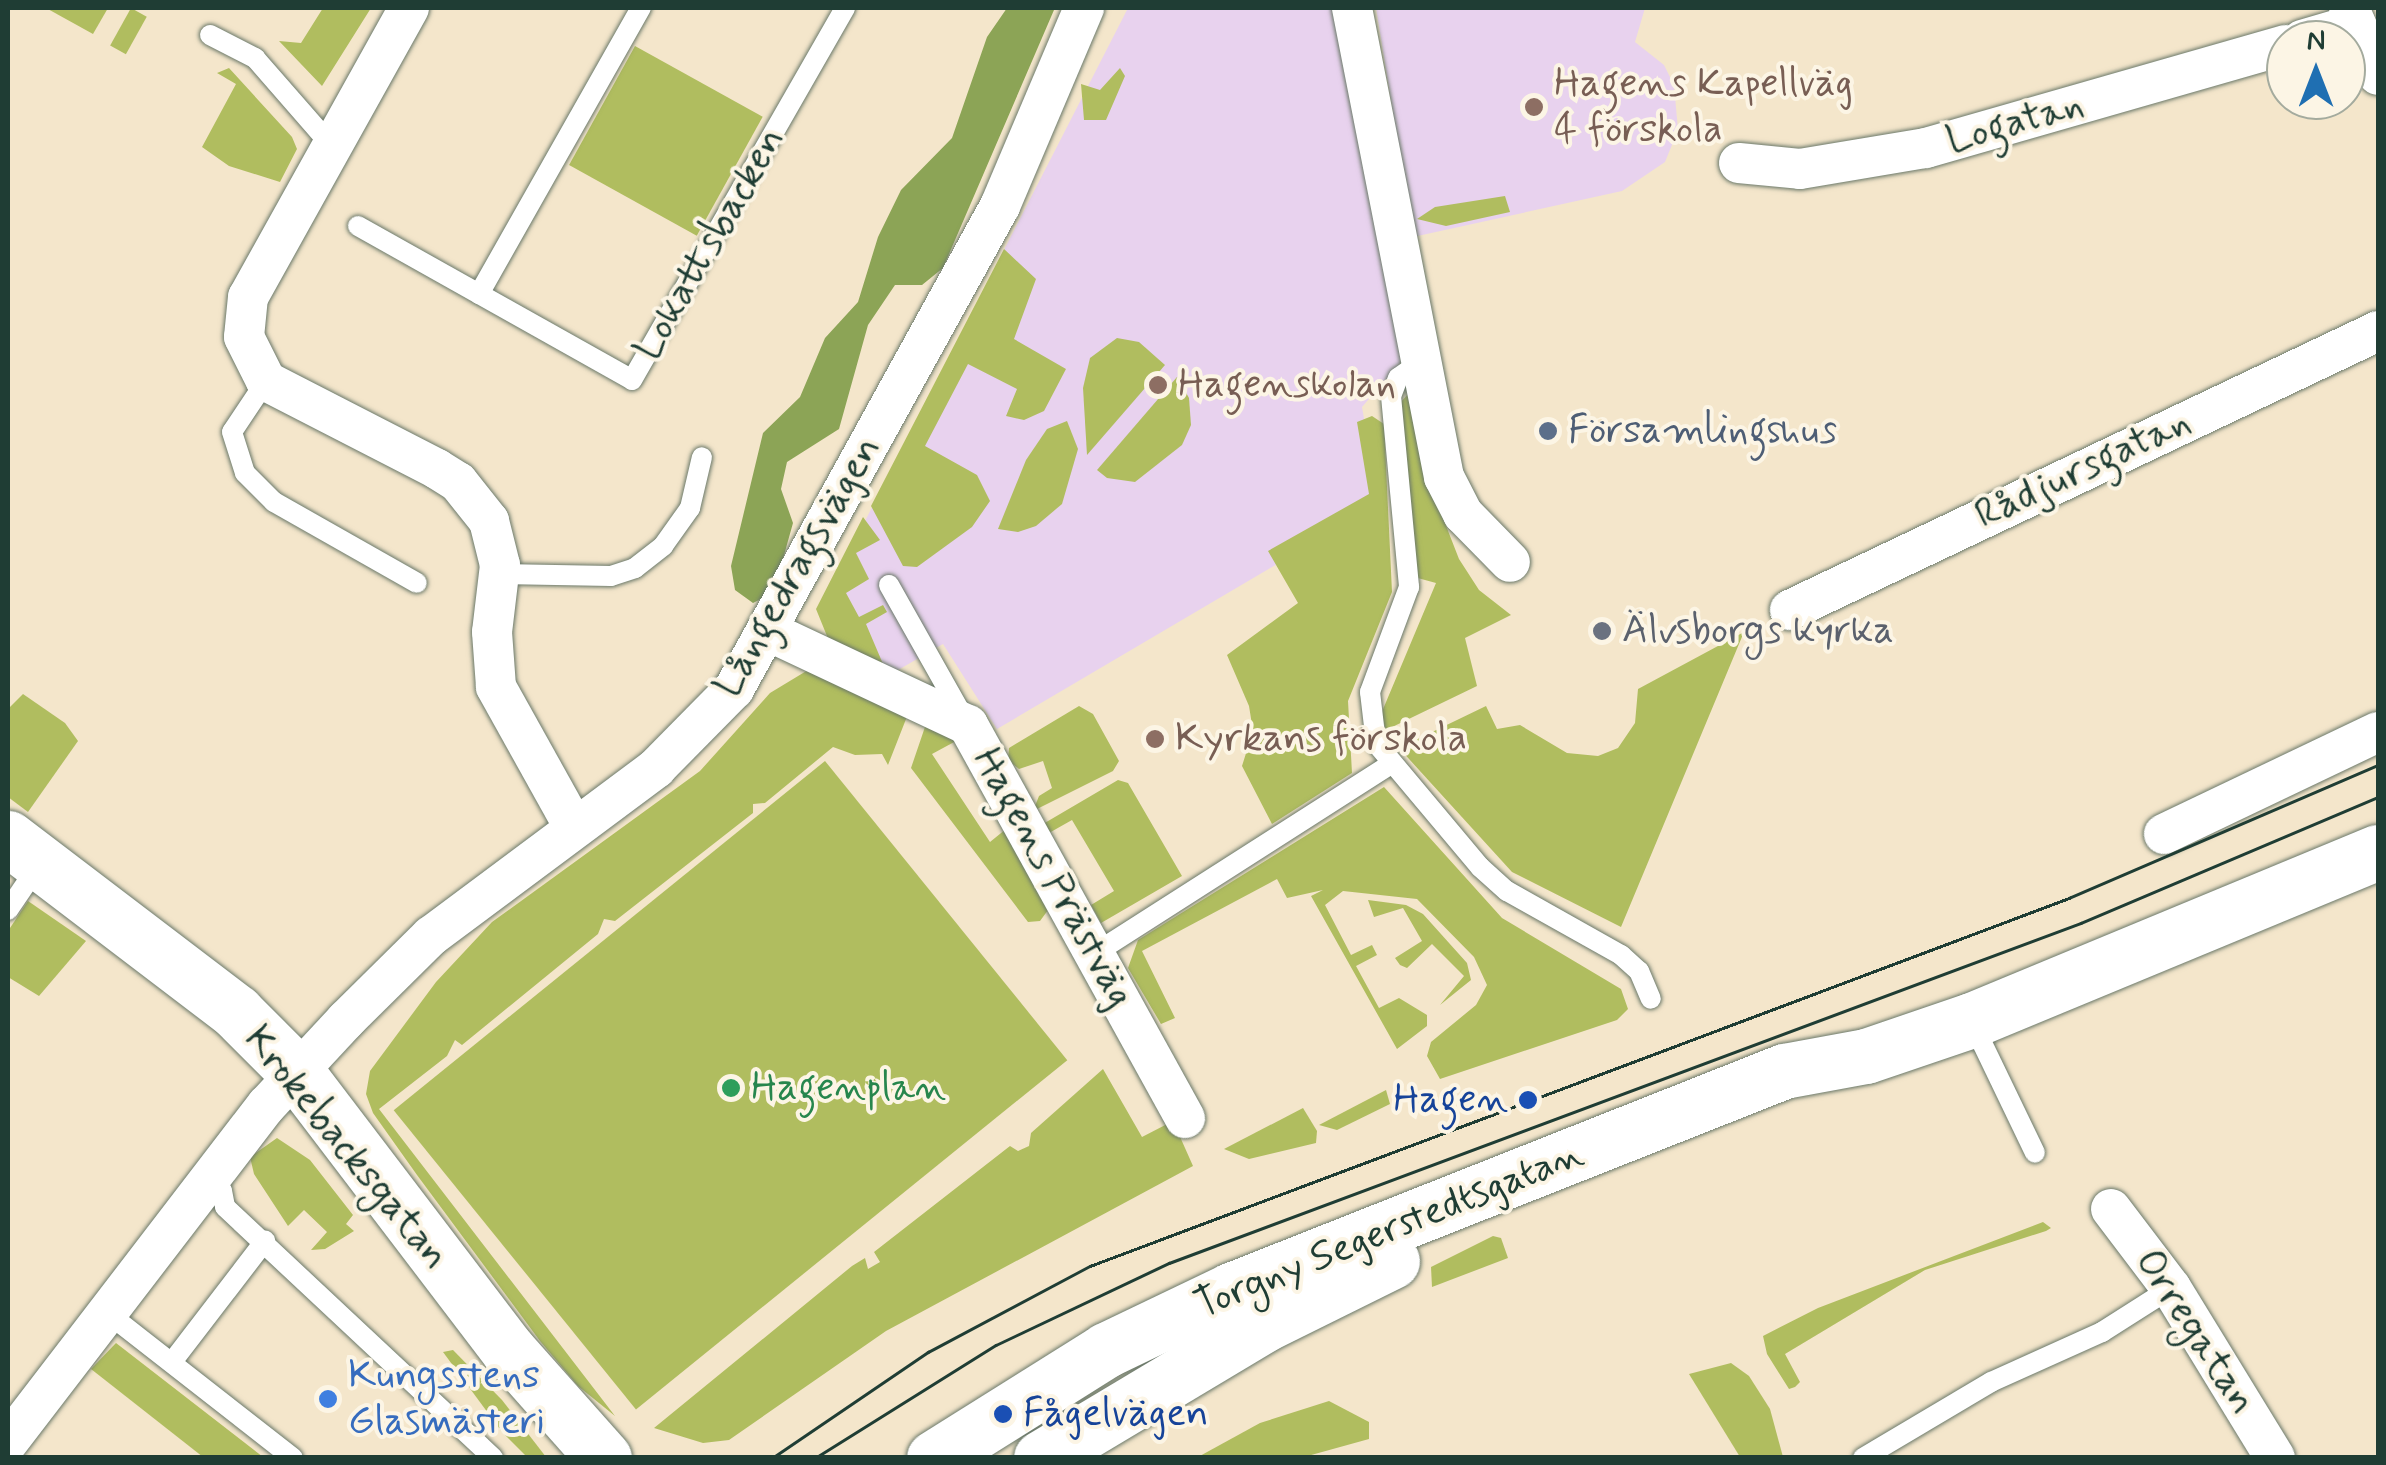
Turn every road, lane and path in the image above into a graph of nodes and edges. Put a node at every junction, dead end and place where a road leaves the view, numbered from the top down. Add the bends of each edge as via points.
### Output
1 (409, 8) edge
2 (641, 8) edge
3 (845, 8) edge
4 (1084, 8) edge
5 (1352, 8) edge
6 (2353, 16) edge
7 (210, 35) dead end
8 (2266, 51) edge
9 (2378, 72) edge
10 (331, 145) junction
11 (1739, 163) dead end
12 (358, 226) dead end
13 (479, 294) junction
14 (2378, 331) edge
15 (1418, 364) junction
16 (266, 381) junction
17 (702, 456) dead end
18 (1510, 562) dead end
19 (500, 574) junction
20 (416, 583) dead end
21 (889, 585) dead end
22 (1790, 610) dead end
23 (770, 632) junction
24 (968, 725) junction
25 (2378, 732) edge
26 (1388, 766) junction
27 (574, 827) junction
28 (2164, 834) dead end
29 (24, 850) edge
30 (2378, 852) edge
31 (8, 910) edge
32 (1098, 952) junction
33 (1651, 999) dead end
34 (1972, 1020) junction
35 (1866, 1056) junction
36 (297, 1073) junction
37 (1185, 1118) dead end
38 (2036, 1154) dead end
39 (203, 1189) junction
40 (2111, 1209) dead end
41 (265, 1241) junction
42 (2170, 1288) junction
43 (110, 1315) junction
44 (172, 1362) junction
45 (8, 1442) edge
46 (293, 1458) edge
47 (493, 1458) edge
48 (604, 1458) edge
49 (934, 1458) edge
50 (1041, 1458) edge
51 (1863, 1458) edge
52 (2276, 1458) edge

1 - 10 street
2 - 13 lane
3 - 13 lane, Lokattsbacken via 632,380
4 - 23 street, Långedragsvägen via 1000,206
5 - 15 street
6 - 9 street
7 - 10 lane via 255,58
8 - 11 street, Logatan via 1926,148 1800,168
10 - 16 street via 248,296 244,337
12 - 13 lane, Lokattsbacken
14 - 22 street, Rådjursgatan
15 - 18 street via 1444,477 1463,514
15 - 26 lane via 1398,378 1389,420 1409,587 1370,692 1372,730
16 - 19 street via 458,482 489,521
16 - 20 lane via 232,432 246,473 274,502
17 - 19 lane via 690,508 663,546 635,568 601,577
19 - 27 street via 492,632 496,688
21 - 24 lane
23 - 24 street, Hagens Prästväg
23 - 27 street, Långedragsvägen via 698,732
24 - 32 street, Hagens Prästväg
25 - 28 street
26 - 32 lane
26 - 33 lane via 1480,868 1507,891 1621,955 1639,971
27 - 36 street, Långedragsvägen via 431,936
29 - 31 lane
29 - 36 street, Krokebacksgatan via 236,1012
30 - 34 street, Torgny Segerstedtsgatan
32 - 37 street, Hagens Prästväg
34 - 35 street, Torgny Segerstedtsgatan
34 - 38 lane
35 - 49 street, Torgny Segerstedtsgatan via 1784,1071 1231,1290 1106,1350
35 - 50 street, Torgny Segerstedtsgatan via 1795,1098 1404,1255 1264,1325
36 - 39 street, Långedragsvägen
36 - 48 street, Krokebacksgatan via 508,1351
39 - 41 lane via 222,1190 225,1208
39 - 43 street, Långedragsvägen
40 - 42 street, Orregatan
41 - 44 lane
41 - 47 lane
42 - 51 lane via 2102,1332 1991,1382
42 - 52 street, Orregatan
43 - 44 lane
43 - 45 street, Långedragsvägen
44 - 46 lane

